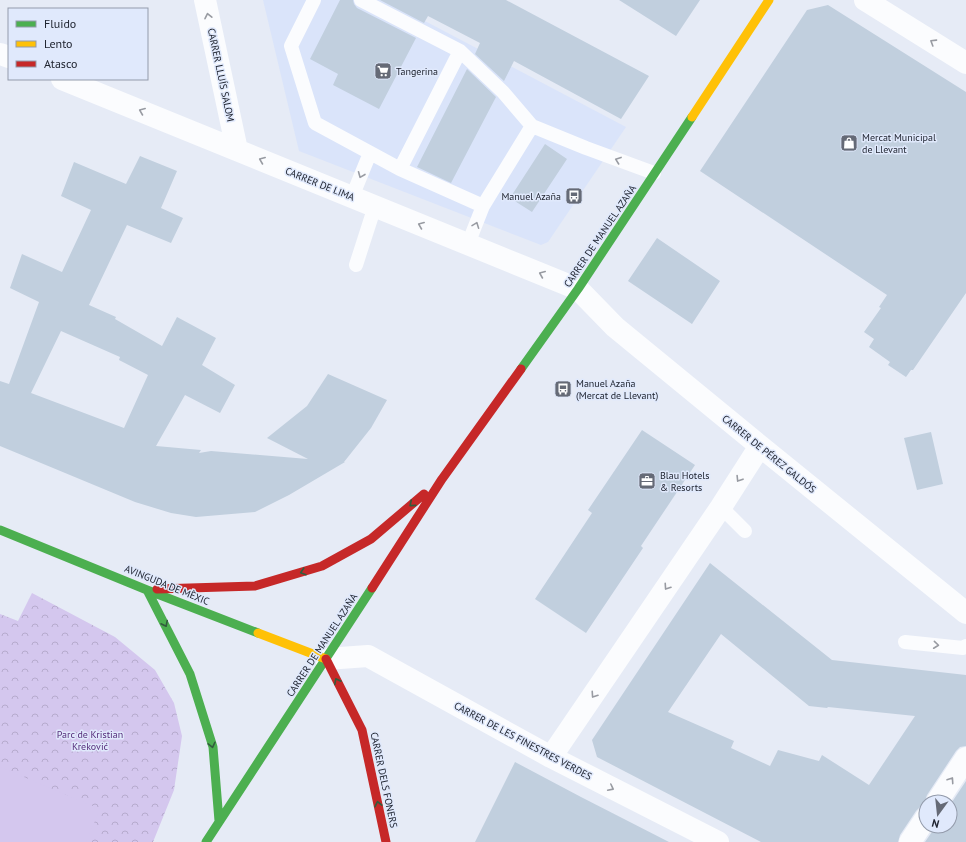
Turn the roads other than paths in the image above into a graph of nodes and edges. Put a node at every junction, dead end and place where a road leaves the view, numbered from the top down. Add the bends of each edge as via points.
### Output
1 (205, 0) edge
2 (314, 0) edge
3 (361, 0) edge
4 (769, 0) edge
5 (865, 0) edge
6 (460, 51) junction
7 (966, 63) edge
8 (64, 80) edge
9 (532, 126) junction
10 (237, 150) junction
11 (370, 153) junction
12 (400, 169) junction
13 (654, 173) junction
14 (352, 197) junction
15 (374, 206) junction
16 (483, 206) junction
17 (468, 244) junction
18 (356, 264) dead end
19 (578, 289) junction
20 (760, 446) junction
21 (442, 479) junction
22 (721, 507) junction
23 (0, 530) edge
24 (745, 531) dead end
25 (147, 590) junction
26 (966, 613) edge
27 (905, 642) dead end
28 (966, 646) edge
29 (326, 659) junction
30 (551, 757) junction
31 (966, 758) edge
32 (942, 794) edge
33 (219, 822) junction
34 (918, 830) edge
35 (206, 842) edge
36 (386, 842) edge
37 (718, 842) edge
38 (910, 842) edge

10 -> 1 street, CARRER LLUÍS SALOM
2 - 11 lane via 291,46 315,123
3 - 6 lane
4 - 13 street, CARRER DE MANUEL AZAÑA
7 -> 5 street
6 - 9 lane via 504,92
6 - 12 lane
10 -> 8 street, CARRER DE LIMA
13 -> 9 lane
9 - 16 lane
14 -> 10 street, CARRER DE LIMA
11 - 12 lane
11 -> 14 lane
12 - 16 lane
13 - 19 street, CARRER DE MANUEL AZAÑA
14 - 15 street, CARRER DE LIMA
17 -> 15 street, CARRER DE LIMA
15 - 18 lane
17 -> 16 lane
19 -> 17 street, CARRER DE LIMA
19 - 20 street, CARRER DE PÉREZ GALDÓS via 615,327
19 - 21 street, CARRER DE MANUEL AZAÑA
20 -> 22 street
20 - 26 street, CARRER DE PÉREZ GALDÓS
21 -> 25 street, CARRER DE MANUEL AZAÑA via 371,539 322,566 255,586
21 - 29 street, CARRER DE MANUEL AZAÑA
22 - 24 lane
22 -> 30 street
23 - 25 street, AVINGUDA DE MÈXIC
25 - 29 street, AVINGUDA DE MÈXIC
25 -> 33 street via 190,674 211,740
27 -> 28 lane via 962,648
29 - 30 street, CARRER DE LES FINESTRES VERDES via 368,656
29 - 33 street, CARRER DE MANUEL AZAÑA
36 -> 29 street, CARRER DELS FONERS via 362,730
30 -> 37 street, CARRER DE LES FINESTRES VERDES
32 -> 31 street
33 - 35 street, CARRER DE MANUEL AZAÑA
34 - 38 street

